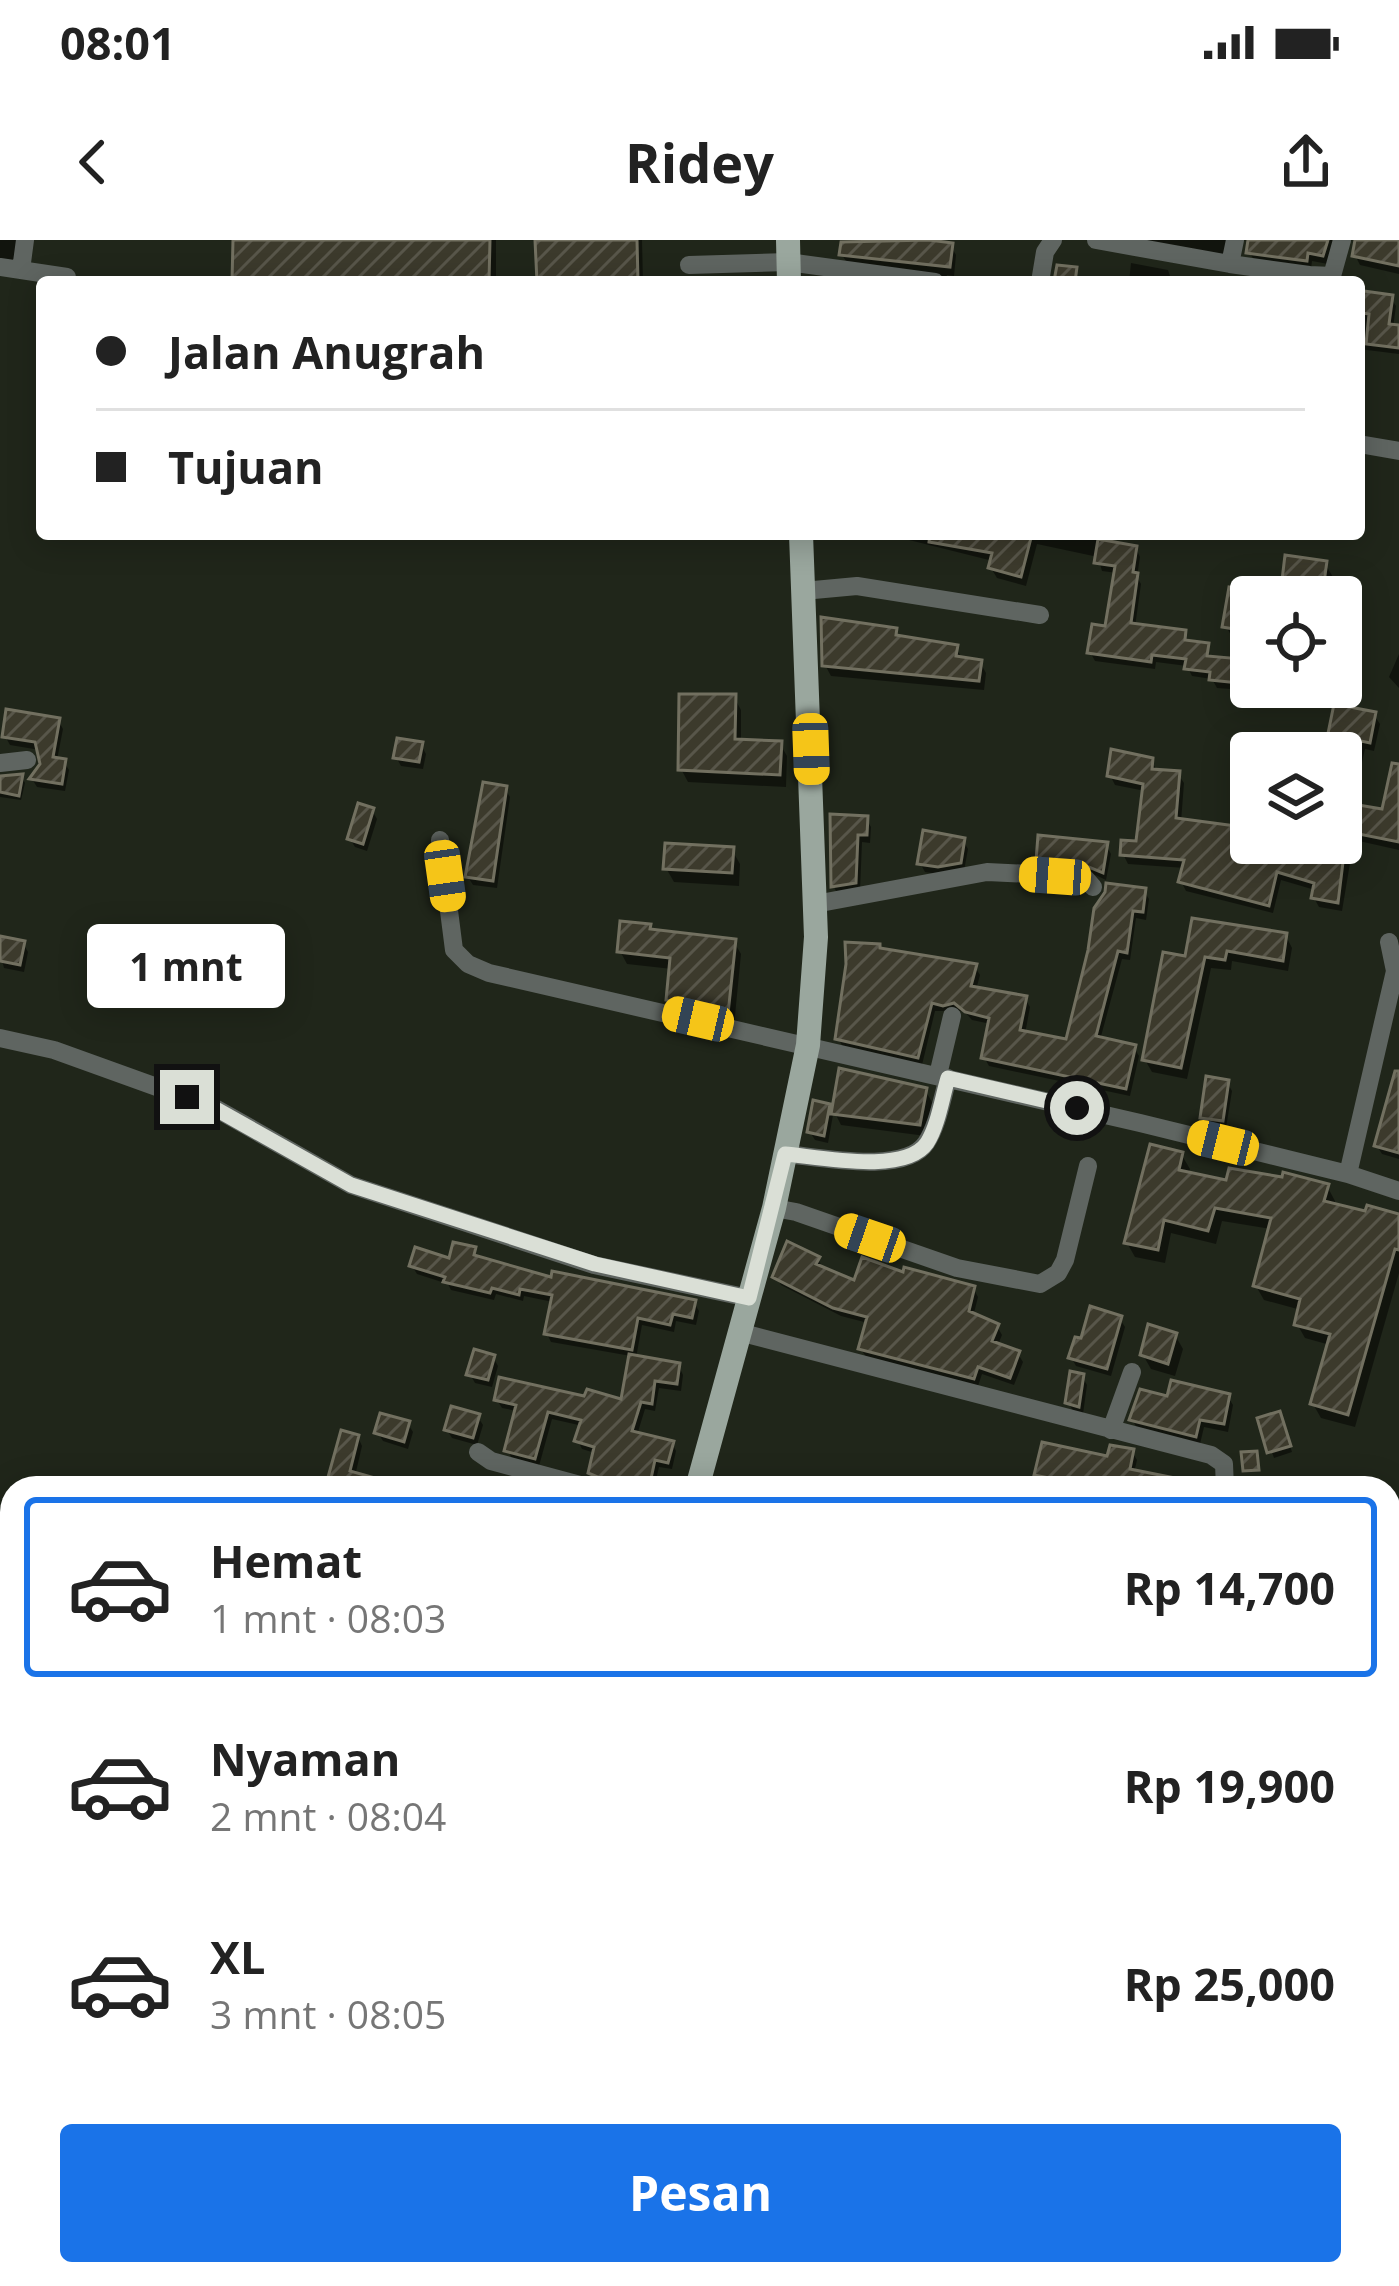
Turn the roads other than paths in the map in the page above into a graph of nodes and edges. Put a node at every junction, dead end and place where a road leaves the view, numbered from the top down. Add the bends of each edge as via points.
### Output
1 (25, 240) edge
2 (1053, 240) edge
3 (1096, 240) edge
4 (1235, 240) edge
5 (1342, 240) edge
6 (789, 261) edge
7 (1230, 264) junction
8 (689, 265) dead end
9 (0, 267) edge
10 (21, 270) junction
11 (61, 276) edge
12 (893, 276) edge
13 (1041, 276) edge
14 (1297, 276) edge
15 (1340, 276) edge
16 (1365, 445) edge
17 (1399, 452) edge
18 (801, 540) edge
19 (803, 591) junction
20 (1040, 615) dead end
21 (27, 760) dead end
22 (0, 763) edge
23 (440, 840) dead end
24 (1093, 887) dead end
25 (815, 904) junction
26 (1389, 942) dead end
27 (952, 1016) dead end
28 (0, 1038) edge
29 (808, 1045) junction
30 (943, 1076) junction
31 (785, 1154) junction
32 (1088, 1166) dead end
33 (1348, 1174) junction
34 (1399, 1191) edge
35 (774, 1208) junction
36 (749, 1298) junction
37 (739, 1332) junction
38 (1132, 1372) dead end
39 (1111, 1430) junction
40 (478, 1451) dead end
41 (547, 1476) edge
42 (700, 1476) edge
43 (1224, 1476) edge

1 - 10 street
2 - 13 street
3 - 7 street
4 - 7 street
5 - 15 street
6 - 8 street
6 - 12 street
7 - 14 street
9 - 10 street
10 - 11 street
16 - 17 street
18 - 19 main road
19 - 20 street via 857,586
19 - 25 main road
21 - 22 street
23 - 29 street via 454,950 468,964
24 - 25 street via 1076,876 987,872
25 - 29 main road
26 - 33 street via 1396,971
27 - 30 street
28 - 36 street via 214,1108 351,1185 595,1264
29 - 30 street
29 - 31 main road
30 - 31 street via 928,1141 918,1152 867,1161
30 - 33 street
31 - 35 main road
32 - 35 street via 1064,1260 1040,1284 957,1268
33 - 34 street
35 - 36 main road
36 - 37 main road
37 - 39 street
37 - 42 main road
38 - 39 street
39 - 43 street via 1211,1455 1224,1464
40 - 41 street

